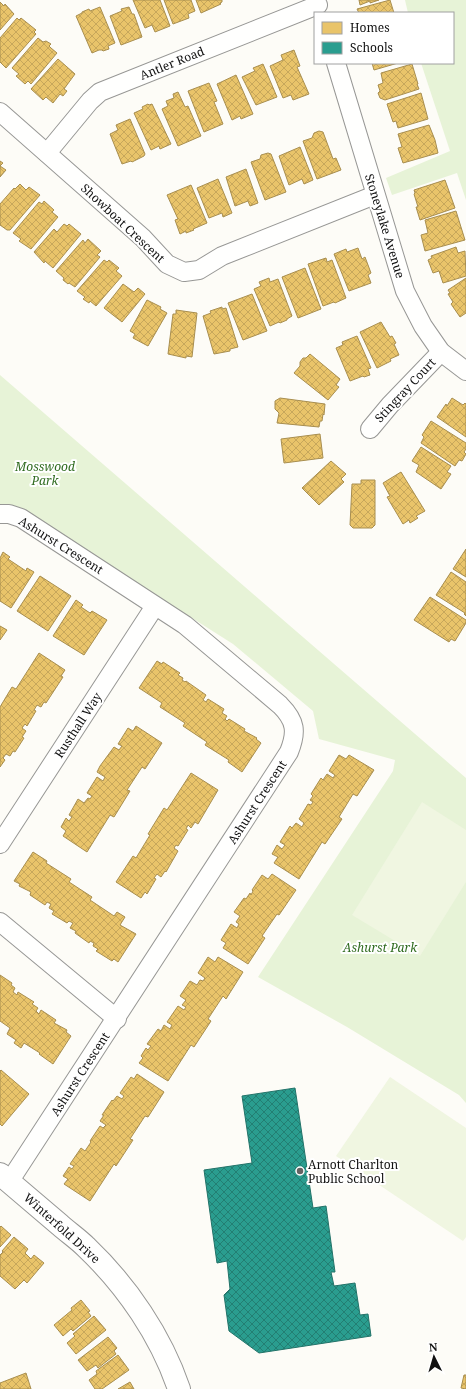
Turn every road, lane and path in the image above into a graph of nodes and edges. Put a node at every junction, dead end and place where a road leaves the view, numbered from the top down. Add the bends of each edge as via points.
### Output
1 (318, 6) edge
2 (336, 64) edge
3 (0, 112) edge
4 (47, 153) junction
5 (375, 195) junction
6 (441, 352) junction
7 (466, 371) edge
8 (370, 429) dead end
9 (0, 514) edge
10 (155, 606) junction
11 (0, 844) edge
12 (0, 922) edge
13 (116, 1019) junction
14 (5, 1178) edge
15 (180, 1389) edge

1 - 4 street, Antler Road via 100,92
2 - 5 street, Stoneylake Avenue
3 - 4 street, Showboat Crescent
4 - 5 street, Showboat Crescent via 143,238 167,264 184,272 199,270 222,256
5 - 6 street, Stoneylake Avenue via 405,292 423,326
6 - 7 street, Stoneylake Avenue
6 - 8 street, Stingray Court
9 - 10 street, Ashurst Crescent via 21,518
10 - 11 street, Rusthall Way
10 - 13 street, Ashurst Crescent via 185,625 280,705 293,722 293,742 289,752
12 - 13 street
13 - 14 street, Ashurst Crescent
14 - 15 street, Winterfold Drive via 85,1246 114,1277 158,1341

